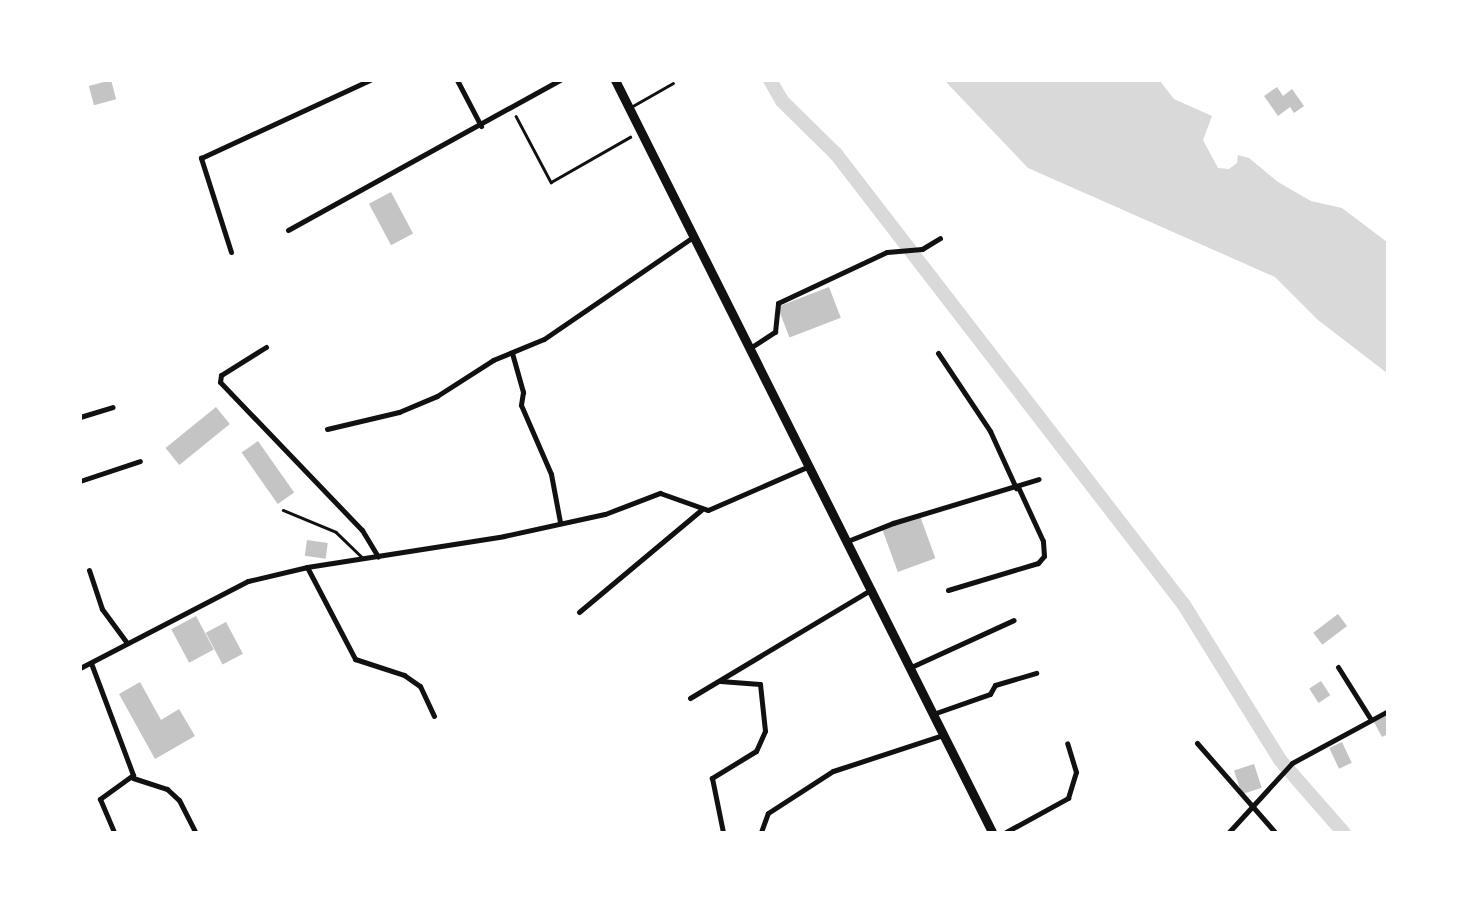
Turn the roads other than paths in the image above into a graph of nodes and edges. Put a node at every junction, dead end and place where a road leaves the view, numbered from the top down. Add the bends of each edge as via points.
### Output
1 (370, 80) edge
2 (457, 80) edge
3 (560, 80) edge
4 (615, 80) edge
5 (673, 83) dead end
6 (628, 108) junction
7 (481, 126) junction
8 (288, 230) dead end
9 (693, 237) junction
10 (940, 238) dead end
11 (231, 252) dead end
12 (266, 347) dead end
13 (750, 348) junction
14 (512, 353) junction
15 (938, 353) dead end
16 (112, 407) dead end
17 (80, 417) edge
18 (327, 429) dead end
19 (140, 461) dead end
20 (809, 466) junction
21 (1039, 479) dead end
22 (80, 481) edge
23 (1017, 487) junction
24 (283, 510) dead end
25 (701, 510) junction
26 (560, 522) junction
27 (845, 542) junction
28 (378, 557) junction
29 (365, 559) junction
30 (307, 567) junction
31 (89, 570) dead end
32 (948, 590) dead end
33 (869, 591) junction
34 (579, 612) dead end
35 (1014, 620) dead end
36 (127, 643) junction
37 (92, 663) junction
38 (1338, 667) dead end
39 (80, 668) edge
40 (909, 668) junction
41 (1036, 673) dead end
42 (720, 681) junction
43 (690, 698) dead end
44 (1388, 711) edge
45 (933, 714) junction
46 (433, 716) dead end
47 (1370, 718) junction
48 (943, 735) junction
49 (1067, 743) dead end
50 (1196, 743) dead end
51 (133, 778) junction
52 (1251, 809) junction
53 (114, 832) edge
54 (195, 832) edge
55 (723, 832) edge
56 (761, 832) edge
57 (992, 832) edge
58 (1006, 832) edge
59 (1229, 832) edge
60 (1275, 832) edge

1 - 11 street via 201,158
2 - 7 street
3 - 7 street
4 - 6 main road
5 - 6 lane
6 - 9 main road
7 - 8 street
9 - 13 main road
9 - 14 street via 544,339
10 - 13 street via 922,249 887,252 778,303 775,332
12 - 28 street via 221,375 220,382 362,530
13 - 20 main road
14 - 18 street via 399,412
14 - 26 street via 523,392 521,405 551,474
15 - 23 street via 990,431
16 - 17 street
19 - 22 street
20 - 25 street
20 - 27 main road
21 - 23 street
23 - 27 street
23 - 32 street via 1043,541 1044,556 1038,563
24 - 29 lane via 336,531
25 - 26 street via 660,493 605,514
25 - 34 street
26 - 28 street via 455,546
27 - 33 main road
28 - 29 street
29 - 30 street
30 - 36 street via 248,581
30 - 46 street via 355,659 404,675 420,686
31 - 36 street via 102,609
33 - 40 main road
33 - 42 street
35 - 40 street
36 - 37 street
37 - 39 street
37 - 51 street
38 - 47 street
40 - 45 main road
41 - 45 street via 995,685 990,694
42 - 43 street
42 - 55 street via 760,684 765,731 756,751 712,778
44 - 47 street
45 - 48 main road
47 - 52 street via 1292,763
48 - 56 street via 833,771 768,813
48 - 57 main road
49 - 58 street via 1076,772 1068,798
50 - 52 street
51 - 53 street via 100,799
51 - 54 street via 167,789 180,800
52 - 59 street
52 - 60 street

